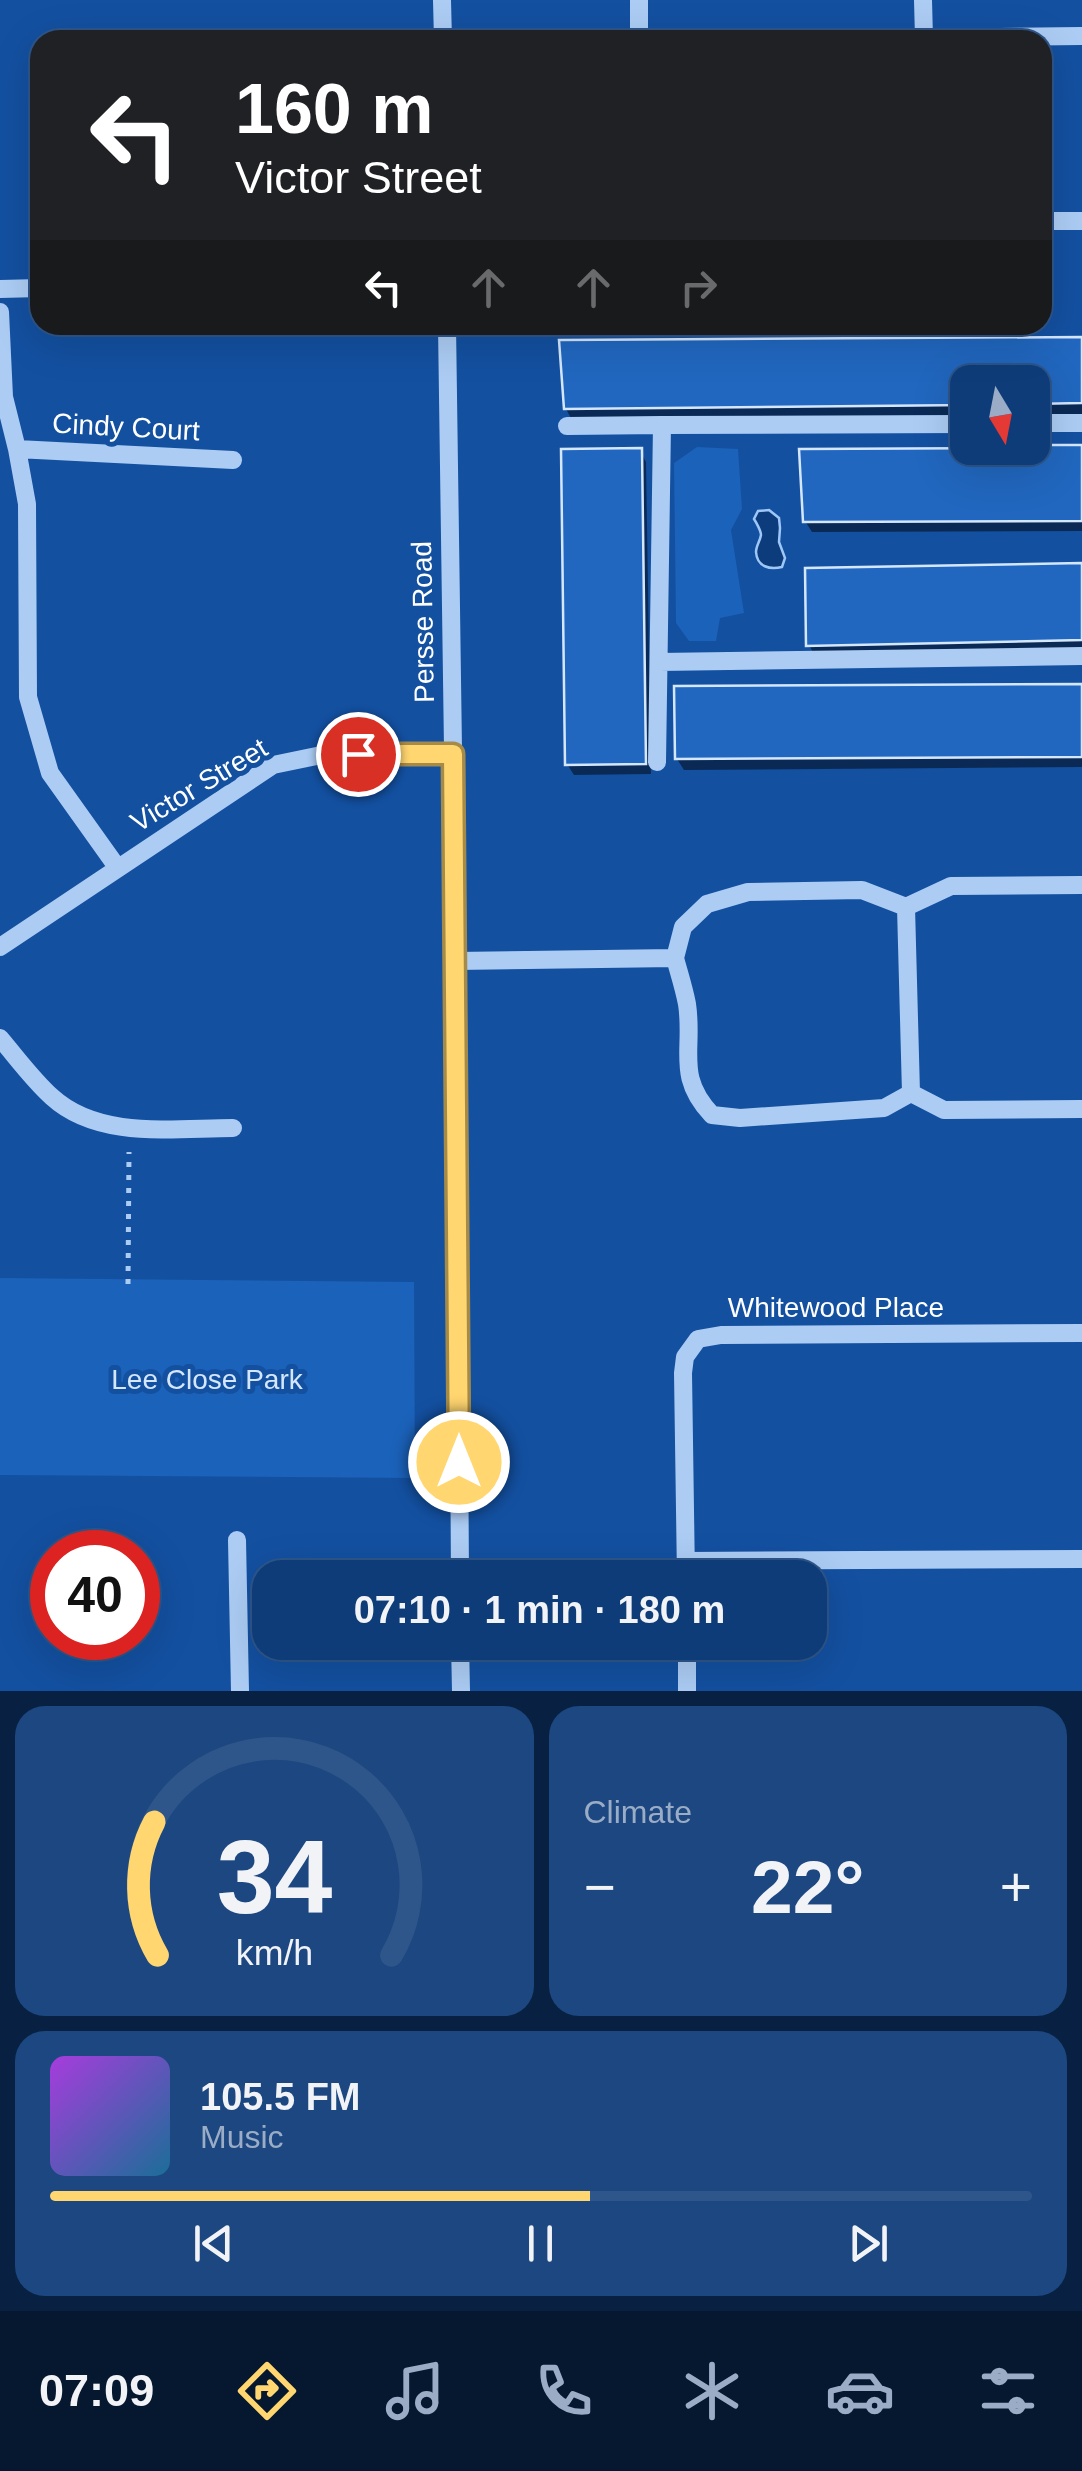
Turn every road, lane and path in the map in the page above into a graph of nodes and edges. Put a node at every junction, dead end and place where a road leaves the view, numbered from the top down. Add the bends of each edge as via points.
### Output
1 (442, 0) edge
2 (639, 0) edge
3 (923, 0) edge
4 (442, 30) edge
5 (639, 30) edge
6 (924, 30) edge
7 (1082, 36) edge
8 (1052, 37) edge
9 (1052, 221) edge
10 (1082, 221) edge
11 (30, 288) edge
12 (0, 289) edge
13 (0, 312) edge
14 (446, 335) edge
15 (1050, 423) edge
16 (1082, 423) edge
17 (950, 424) edge
18 (662, 425) junction
19 (568, 426) dead end
20 (17, 449) junction
21 (233, 460) dead end
22 (1082, 656) edge
23 (658, 662) junction
24 (453, 754) junction
25 (657, 762) dead end
26 (117, 867) junction
27 (1082, 885) edge
28 (906, 907) junction
29 (0, 946) edge
30 (675, 958) junction
31 (456, 961) junction
32 (0, 1038) edge
33 (911, 1092) junction
34 (1082, 1109) edge
35 (234, 1128) dead end
36 (129, 1129) junction
37 (128, 1284) dead end
38 (1082, 1333) edge
39 (237, 1540) dead end
40 (1082, 1559) edge
41 (460, 1560) edge
42 (686, 1560) edge
43 (827, 1565) edge
44 (460, 1660) edge
45 (686, 1660) edge
46 (240, 1691) edge
47 (461, 1691) edge
48 (687, 1691) edge

1 - 4 street
2 - 5 street
3 - 6 street
7 - 8 street
9 - 10 street
11 - 12 street
13 - 20 street via 4,397
14 - 24 street, Persse Road
15 - 16 street
17 - 18 street
18 - 19 street
18 - 23 street
20 - 21 street, Cindy Court
20 - 26 street via 26,504 28,696 50,773
22 - 23 street
23 - 25 street
24 - 26 street, Victor Street via 330,754 273,765
24 - 31 street, Persse Road
26 - 29 street, Victor Street
27 - 28 street via 951,886
28 - 30 street via 862,890 748,892 706,904 683,927
28 - 33 street
30 - 31 street
30 - 33 street via 687,1006 688,1076 712,1115 884,1108
31 - 41 street, Persse Road
32 - 36 street via 54,1099 84,1118
33 - 34 street via 944,1110
35 - 36 street
36 - 37 path
38 - 42 street, Whitewood Place via 698,1340 683,1374
39 - 46 street
40 - 43 street, Whitewood Place
44 - 47 street
45 - 48 street

